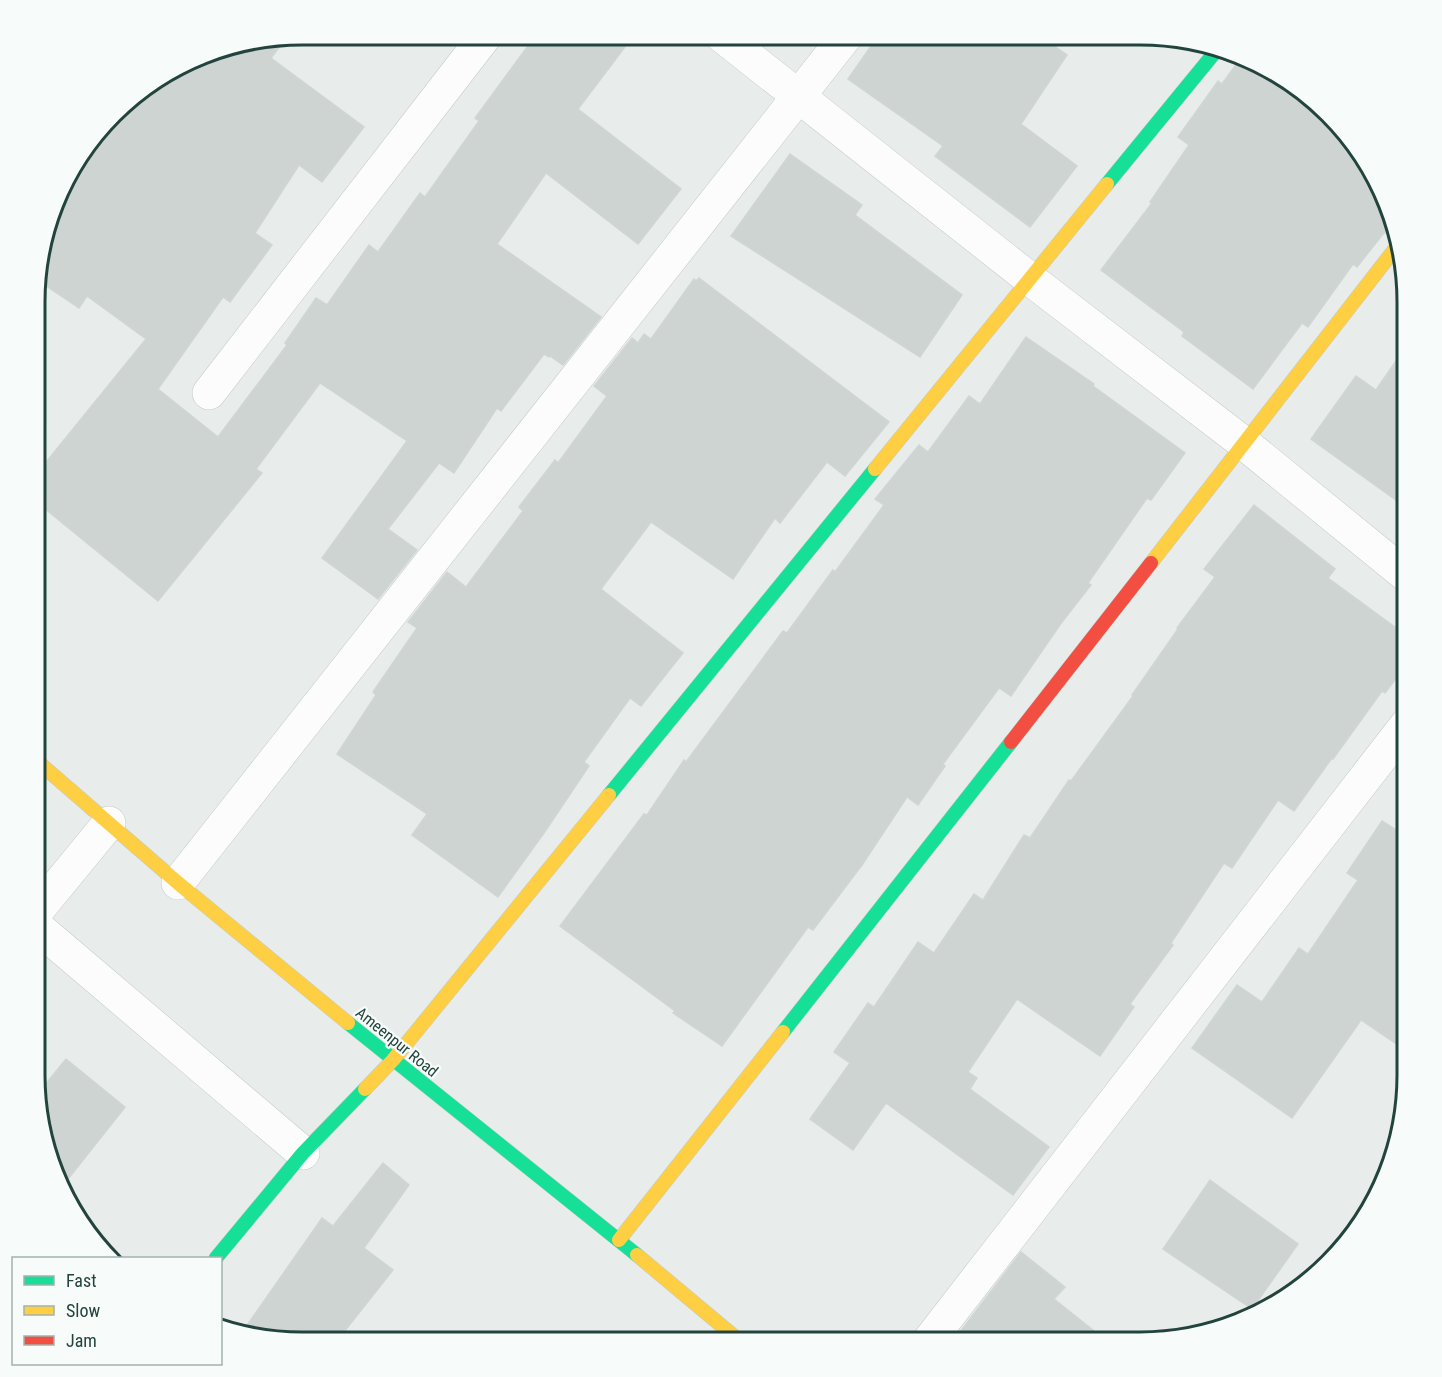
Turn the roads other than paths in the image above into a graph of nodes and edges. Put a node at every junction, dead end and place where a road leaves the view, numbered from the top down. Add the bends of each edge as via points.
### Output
1 (478, 45) edge
2 (733, 45) edge
3 (839, 45) edge
4 (1212, 56) edge
5 (798, 96) junction
6 (1392, 253) edge
7 (1030, 279) junction
8 (209, 393) dead end
9 (1245, 444) junction
10 (1397, 568) edge
11 (1397, 737) edge
12 (45, 768) edge
13 (109, 823) junction
14 (178, 884) junction
15 (45, 901) edge
16 (45, 934) edge
17 (393, 1060) junction
18 (303, 1153) junction
19 (619, 1239) junction
20 (217, 1257) edge
21 (729, 1332) edge
22 (936, 1332) edge

1 - 8 street
2 - 5 street
3 - 5 street
4 - 7 street
5 - 7 street
5 - 14 street
6 - 9 street
7 - 9 street
7 - 17 street
9 - 10 street
9 - 19 street
11 - 22 street
12 - 13 street, Ameenpur Road
13 - 14 street, Ameenpur Road
13 - 15 street
14 - 17 street, Ameenpur Road
16 - 18 street
17 - 18 street
17 - 19 street, Ameenpur Road
18 - 20 street
19 - 21 street, Ameenpur Road

